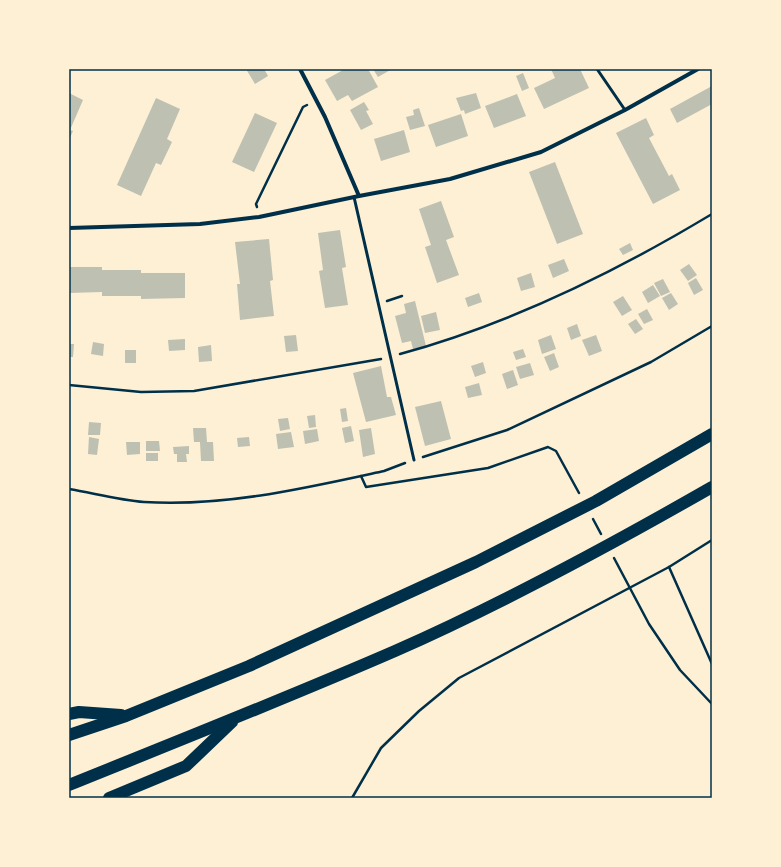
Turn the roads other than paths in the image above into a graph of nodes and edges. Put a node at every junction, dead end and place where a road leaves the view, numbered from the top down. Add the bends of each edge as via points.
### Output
1 (300, 69) edge
2 (597, 69) edge
3 (698, 69) edge
4 (625, 110) junction
5 (357, 196) junction
6 (69, 228) edge
7 (712, 434) edge
8 (414, 460) road end
9 (712, 487) edge
10 (69, 714) edge
11 (126, 716) junction
12 (237, 717) junction
13 (69, 735) edge
14 (69, 786) edge
15 (109, 798) edge

1 - 5 street via 325,117
2 - 4 lane
3 - 4 street
4 - 5 street via 540,152 450,179
5 - 6 street via 259,216 200,224
5 - 8 lane
7 - 11 highway via 596,501 476,562 256,662
9 - 12 highway via 528,587 397,650
10 - 11 highway via 79,712
11 - 13 highway
12 - 14 highway
12 - 15 highway via 186,766

